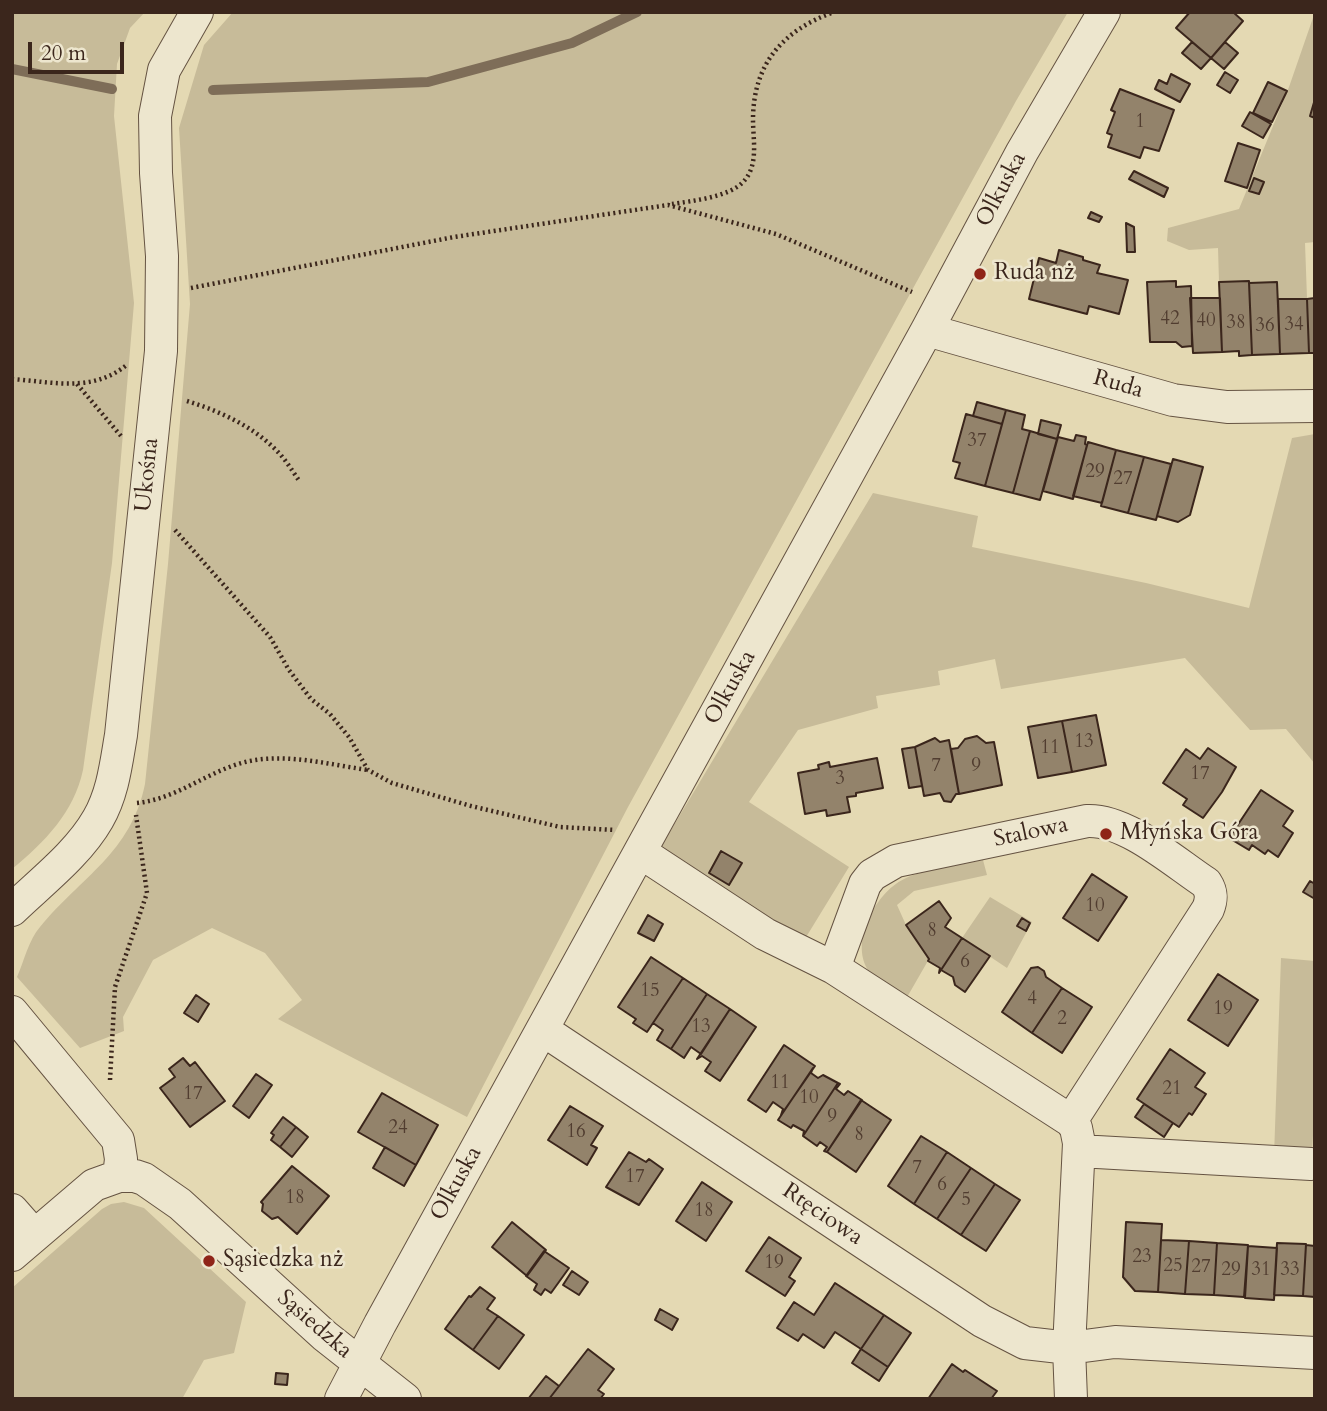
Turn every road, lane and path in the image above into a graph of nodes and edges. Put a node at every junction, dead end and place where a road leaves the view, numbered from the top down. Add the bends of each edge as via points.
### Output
1 (197, 12) edge
2 (834, 12) edge
3 (1104, 12) edge
4 (668, 205) junction
5 (163, 294) junction
6 (934, 317) junction
7 (162, 327) junction
8 (12, 379) edge
9 (77, 384) junction
10 (176, 397) dead end
11 (1315, 406) edge
12 (122, 436) dead end
13 (300, 482) dead end
14 (170, 525) dead end
15 (368, 770) junction
16 (633, 842) junction
17 (12, 910) edge
18 (835, 968) junction
19 (12, 1013) edge
20 (543, 1030) junction
21 (110, 1081) dead end
22 (1070, 1121) junction
23 (1079, 1151) junction
24 (1311, 1164) dead end
25 (119, 1176) junction
26 (12, 1210) edge
27 (23, 1245) edge
28 (1069, 1348) junction
29 (1315, 1353) edge
30 (360, 1364) junction
31 (341, 1399) edge
32 (405, 1399) edge
33 (1071, 1399) edge

1 - 5 street, Ukośna via 164,69 155,116
2 - 4 path via 787,35 767,61 758,80 753,161 741,184 703,200
3 - 6 street, Olkuska
4 - 5 path via 454,237
4 - 6 path via 776,234
5 - 7 street, Ukośna
6 - 11 street, Ruda via 1173,400 1227,407
6 - 16 street, Olkuska
7 - 9 path via 123,369 94,383
7 - 17 street, Ukośna via 113,784 98,819 74,850
8 - 9 path
9 - 12 path
10 - 13 path via 220,412 261,437
14 - 15 path via 270,637 311,699 349,737
15 - 16 path via 392,783 471,806
15 - 21 path via 277,758 252,761 153,801 131,803 147,892 115,987
16 - 18 street via 765,934
16 - 20 street, Olkuska
18 - 22 street
18 - 22 street, Stalowa via 866,884 882,867 1087,821 1123,828 1206,883 1212,900
19 - 25 street via 118,1140
20 - 28 street, Rtęciowa via 982,1321 1025,1343
20 - 30 street, Olkuska
22 - 23 street via 1079,1136
23 - 24 street
23 - 28 street
25 - 27 street via 94,1185
25 - 30 street, Sąsiedzka via 144,1179 180,1204
26 - 27 street
28 - 29 street via 1115,1342
28 - 33 street
30 - 31 street, Olkuska
30 - 32 street, Sąsiedzka

